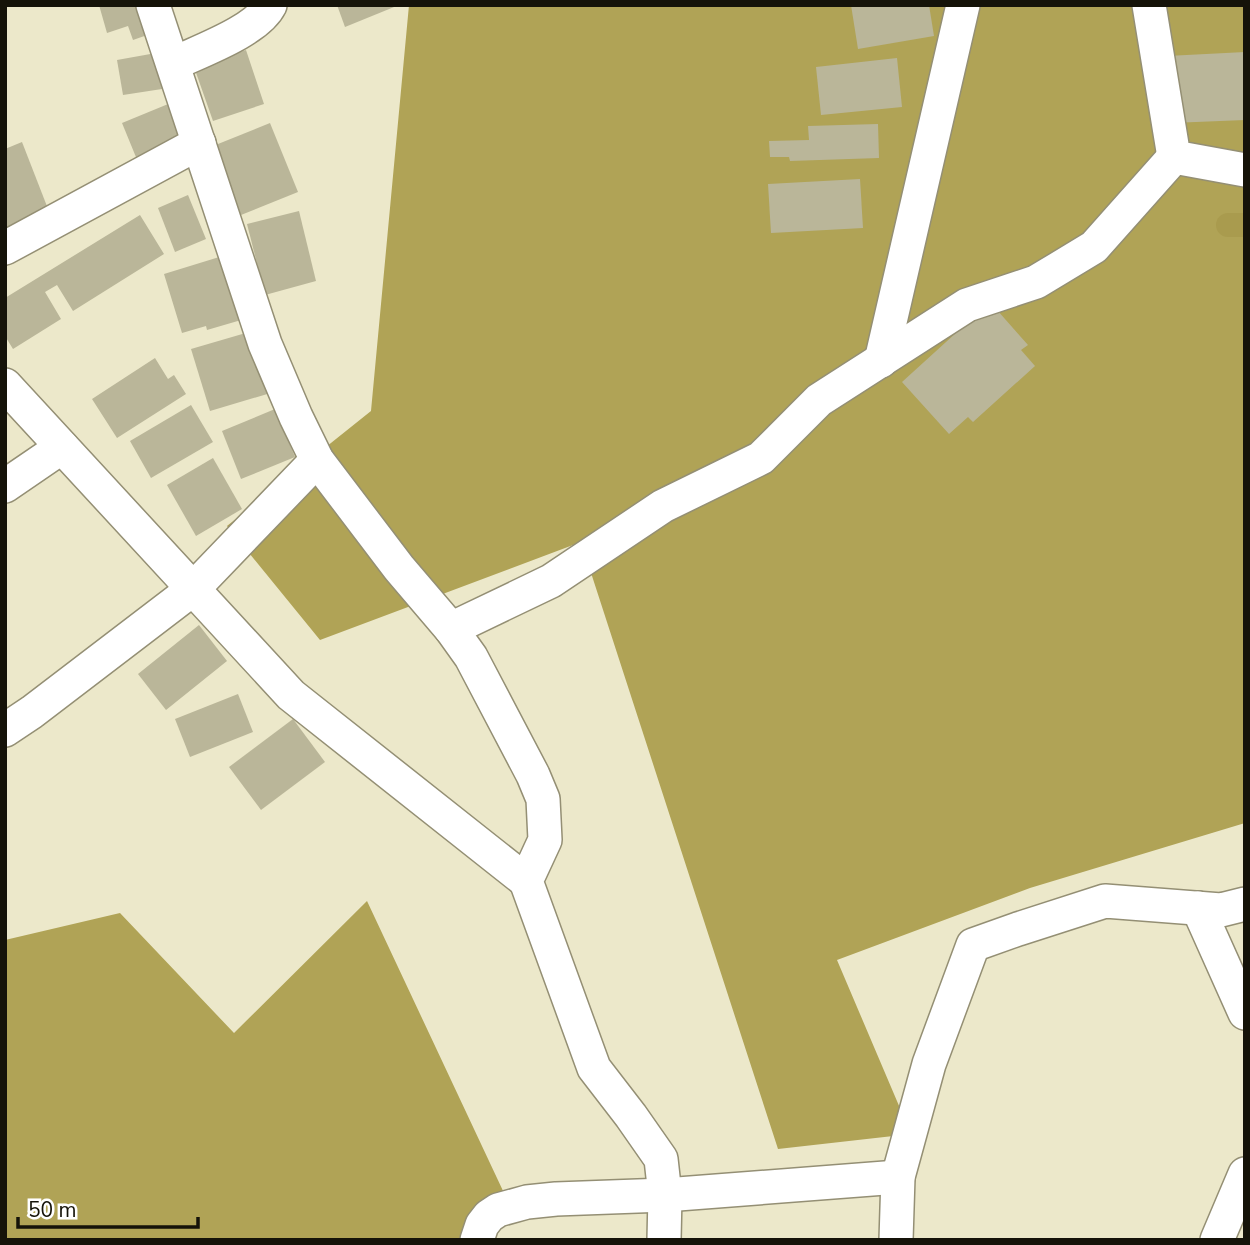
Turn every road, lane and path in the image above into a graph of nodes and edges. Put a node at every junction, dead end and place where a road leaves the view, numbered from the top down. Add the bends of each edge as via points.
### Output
1 (153, 5) edge
2 (270, 5) edge
3 (963, 5) edge
4 (1149, 5) edge
5 (173, 64) junction
6 (199, 143) junction
7 (1174, 157) junction
8 (1245, 170) edge
9 (5, 248) edge
10 (881, 361) junction
11 (5, 385) edge
12 (62, 447) junction
13 (317, 460) junction
14 (5, 485) edge
15 (193, 589) junction
16 (451, 629) junction
17 (5, 730) edge
18 (526, 881) junction
19 (1245, 904) edge
20 (1198, 908) junction
21 (1245, 1013) edge
22 (1245, 1174) edge
23 (898, 1177) junction
24 (665, 1195) junction
25 (477, 1240) edge
26 (664, 1240) edge
27 (896, 1240) edge
28 (1217, 1240) edge

1 - 5 street
2 - 5 street via 247,29
3 - 10 street
4 - 7 street
5 - 6 street
6 - 9 street
6 - 13 street via 265,344
7 - 8 street
7 - 10 street via 1094,247 1036,282 967,305
10 - 16 street via 819,400 761,458 663,506 551,581
11 - 12 street
12 - 14 street
12 - 15 street
13 - 15 street
13 - 16 street
15 - 17 street
15 - 18 street via 291,695
16 - 18 street via 471,657 543,799 545,840
18 - 24 street via 594,1069 661,1159
19 - 20 street via 1221,910
20 - 21 street
20 - 23 street via 1105,901 972,945 929,1064
22 - 28 street
23 - 24 street
23 - 27 street
24 - 25 street via 527,1202 489,1216
24 - 26 street

